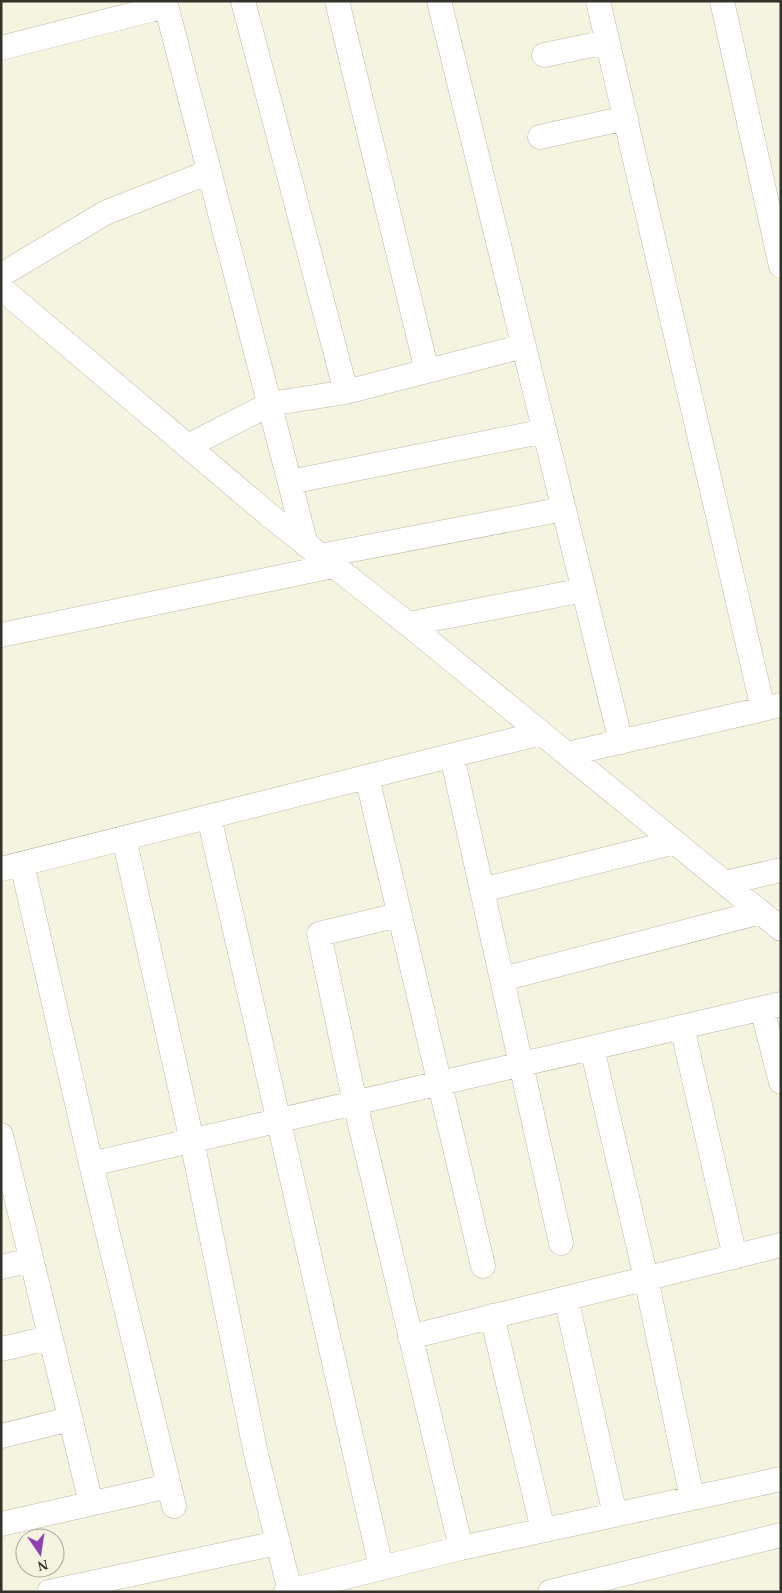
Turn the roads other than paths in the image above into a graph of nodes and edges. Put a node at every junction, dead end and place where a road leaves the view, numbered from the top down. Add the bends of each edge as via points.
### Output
1 (243, 1) edge
2 (337, 1) edge
3 (439, 1) edge
4 (598, 1) edge
5 (722, 1) edge
6 (166, 4) edge
7 (607, 42) junction
8 (1, 48) edge
9 (544, 55) dead end
10 (626, 118) junction
11 (540, 137) dead end
12 (209, 172) junction
13 (781, 266) edge
14 (1, 275) edge
15 (1, 288) edge
16 (524, 346) junction
17 (427, 371) junction
18 (346, 392) junction
19 (270, 404) junction
20 (545, 430) junction
21 (188, 446) junction
22 (290, 482) junction
23 (564, 510) junction
24 (320, 555) junction
25 (584, 590) junction
26 (408, 624) junction
27 (1, 635) edge
28 (772, 707) edge
29 (541, 733) junction
30 (621, 742) junction
31 (567, 754) junction
32 (452, 756) junction
33 (367, 777) junction
34 (209, 817) junction
35 (124, 838) junction
36 (675, 842) junction
37 (12, 866) edge
38 (781, 870) edge
39 (724, 883) junction
40 (482, 890) junction
41 (761, 912) junction
42 (399, 914) junction
43 (781, 929) edge
44 (503, 979) junction
45 (772, 1006) edge
46 (682, 1027) junction
47 (592, 1048) junction
48 (522, 1064) junction
49 (781, 1082) edge
50 (440, 1083) junction
51 (355, 1103) junction
52 (278, 1120) junction
53 (1, 1135) edge
54 (192, 1141) junction
55 (91, 1164) junction
56 (561, 1243) dead end
57 (781, 1245) edge
58 (735, 1257) junction
59 (31, 1260) junction
60 (483, 1266) dead end
61 (1, 1267) edge
62 (646, 1278) junction
63 (566, 1298) junction
64 (492, 1316) junction
65 (410, 1337) junction
66 (50, 1338) junction
67 (1, 1349) edge
68 (70, 1419) junction
69 (1, 1436) edge
70 (781, 1479) edge
71 (692, 1498) junction
72 (91, 1503) junction
73 (615, 1515) junction
74 (1, 1524) edge
75 (543, 1530) junction
76 (781, 1535) edge
77 (278, 1543) junction
78 (461, 1548) junction
79 (380, 1567) junction
80 (288, 1591) edge
81 (49, 1592) edge
82 (550, 1592) edge

1 - 18 street
2 - 17 street
3 - 16 street
4 - 7 street
5 - 13 street
6 - 8 street
6 - 12 street
7 - 9 street
7 - 10 street
10 - 11 street
10 - 28 street
12 - 14 street via 106,213
12 - 19 street
15 - 21 street
16 - 17 street
16 - 20 street
17 - 18 street
18 - 19 street
19 - 21 street
19 - 22 street
20 - 22 street
20 - 23 street
21 - 24 street
22 - 24 street
23 - 24 street
23 - 25 street
24 - 26 street
24 - 27 street
25 - 26 street
25 - 30 street
26 - 29 street
28 - 30 street
29 - 31 street
29 - 32 street
30 - 31 street
31 - 36 street
32 - 33 street
32 - 40 street
33 - 34 street
33 - 42 street
34 - 35 street
34 - 52 street
35 - 37 street
35 - 54 street
36 - 39 street
36 - 40 street
37 - 55 street
38 - 39 street
39 - 41 street
40 - 44 street
41 - 43 street
41 - 44 street
42 - 50 street
42 - 51 street via 319,934
44 - 48 street
45 - 46 street
45 - 49 street
46 - 47 street
46 - 58 street
47 - 48 street
47 - 62 street
48 - 50 street
48 - 56 street
50 - 51 street
50 - 60 street
51 - 52 street
51 - 65 street
52 - 54 street
52 - 79 street
53 - 59 street
54 - 55 street
54 - 77 street via 256,1454
55 - 72 street via 172,1496
57 - 58 street
58 - 62 street
59 - 61 street
59 - 66 street
62 - 63 street
62 - 71 street
63 - 64 street
63 - 73 street
64 - 65 street
64 - 75 street
65 - 78 street
66 - 67 street
66 - 68 street
68 - 69 street
68 - 72 street
70 - 71 street
71 - 73 street
72 - 74 street
73 - 75 street
75 - 78 street
76 - 82 street
77 - 80 street
77 - 81 street
78 - 79 street
79 - 80 street

